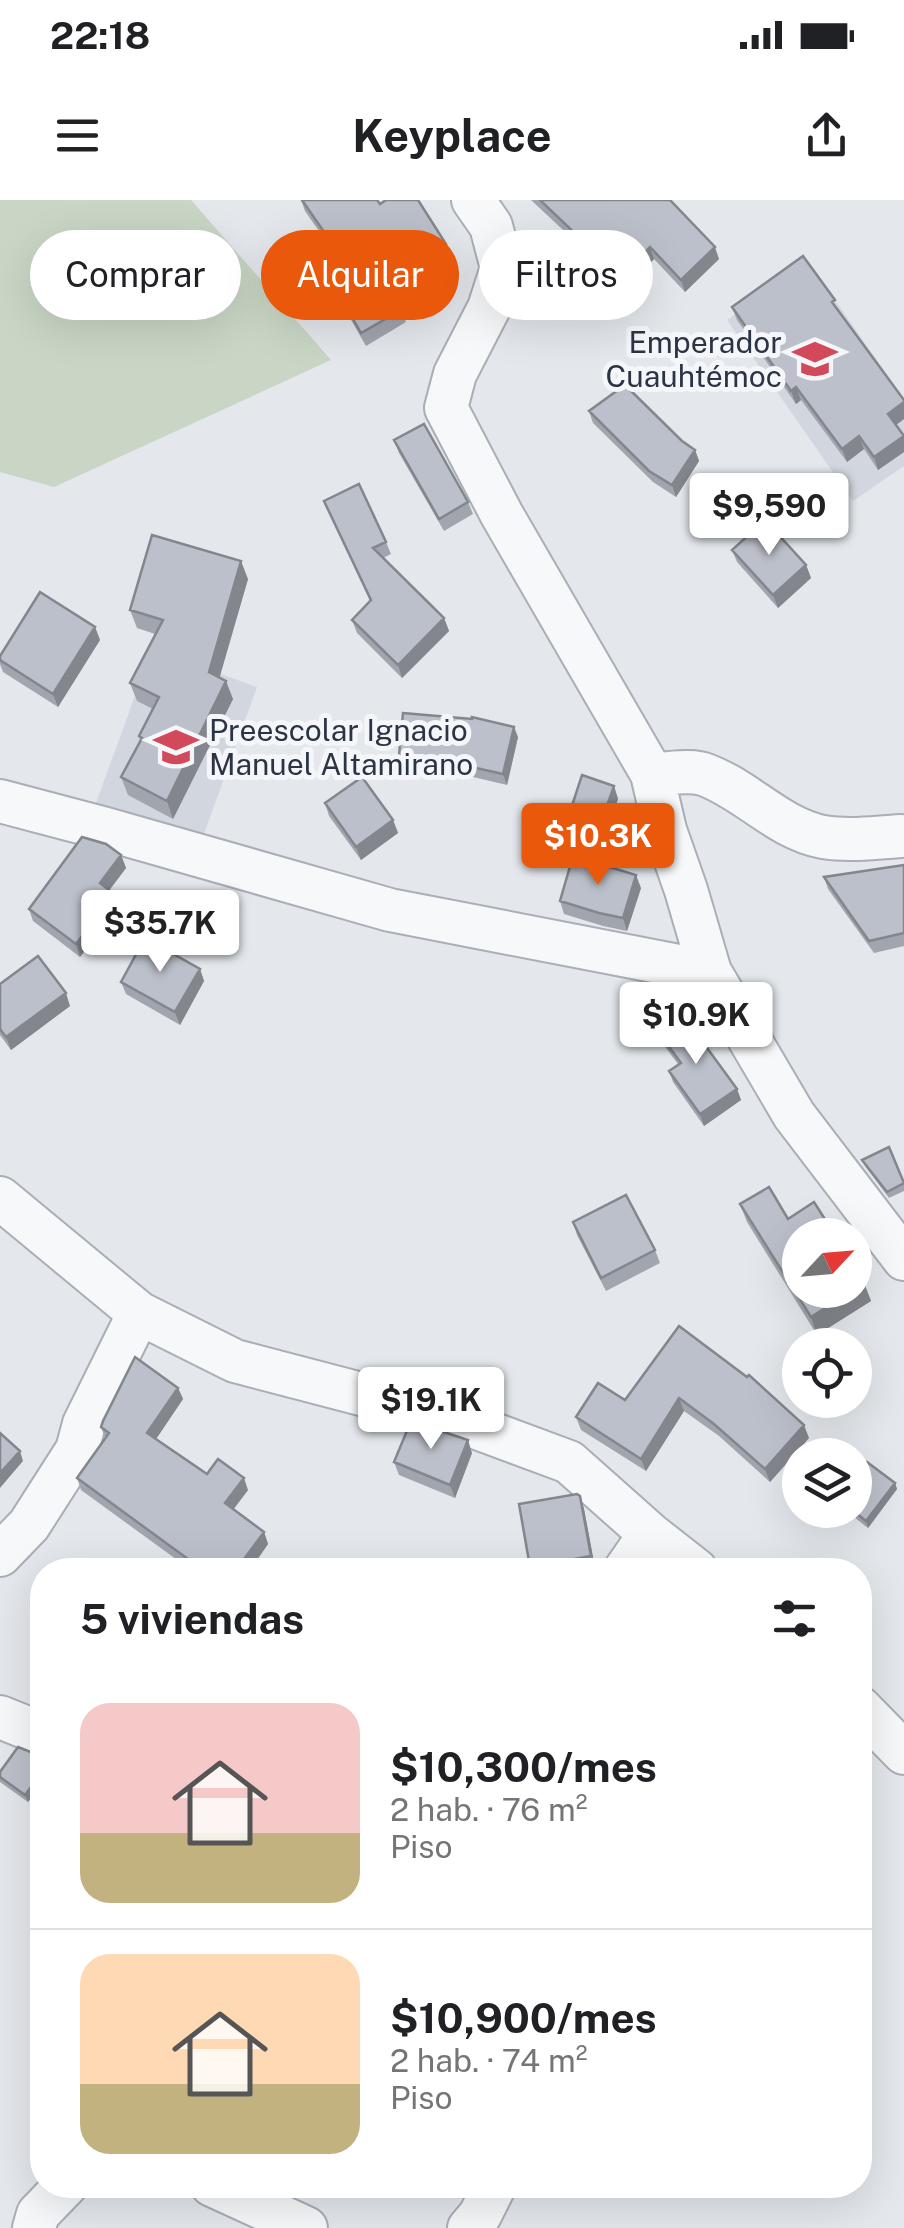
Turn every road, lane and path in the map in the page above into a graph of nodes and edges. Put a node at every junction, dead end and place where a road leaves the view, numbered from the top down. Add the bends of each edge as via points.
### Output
1 (473, 200) edge
2 (652, 774) junction
3 (0, 802) edge
4 (901, 836) dead end
5 (710, 972) junction
6 (0, 1198) edge
7 (904, 1259) edge
8 (139, 1313) junction
9 (650, 1534) junction
10 (0, 1555) edge
11 (633, 1558) edge
12 (681, 1558) edge
13 (0, 1717) edge
14 (872, 1720) edge
15 (30, 1730) edge
16 (904, 1753) edge
17 (53, 2198) edge
18 (240, 2198) edge
19 (488, 2198) edge
20 (34, 2228) edge
21 (306, 2228) edge
22 (469, 2228) edge

1 - 2 street via 491,226 502,268 446,408
2 - 4 street via 702,773 783,822 821,836
2 - 5 street
3 - 5 street via 390,910
5 - 7 street via 794,1116
6 - 8 street
8 - 9 street via 235,1362 445,1416 569,1462
8 - 10 street via 84,1424 78,1450 29,1525
9 - 11 street
9 - 12 street
13 - 15 street
14 - 16 street
17 - 20 street
18 - 21 street
19 - 22 street

